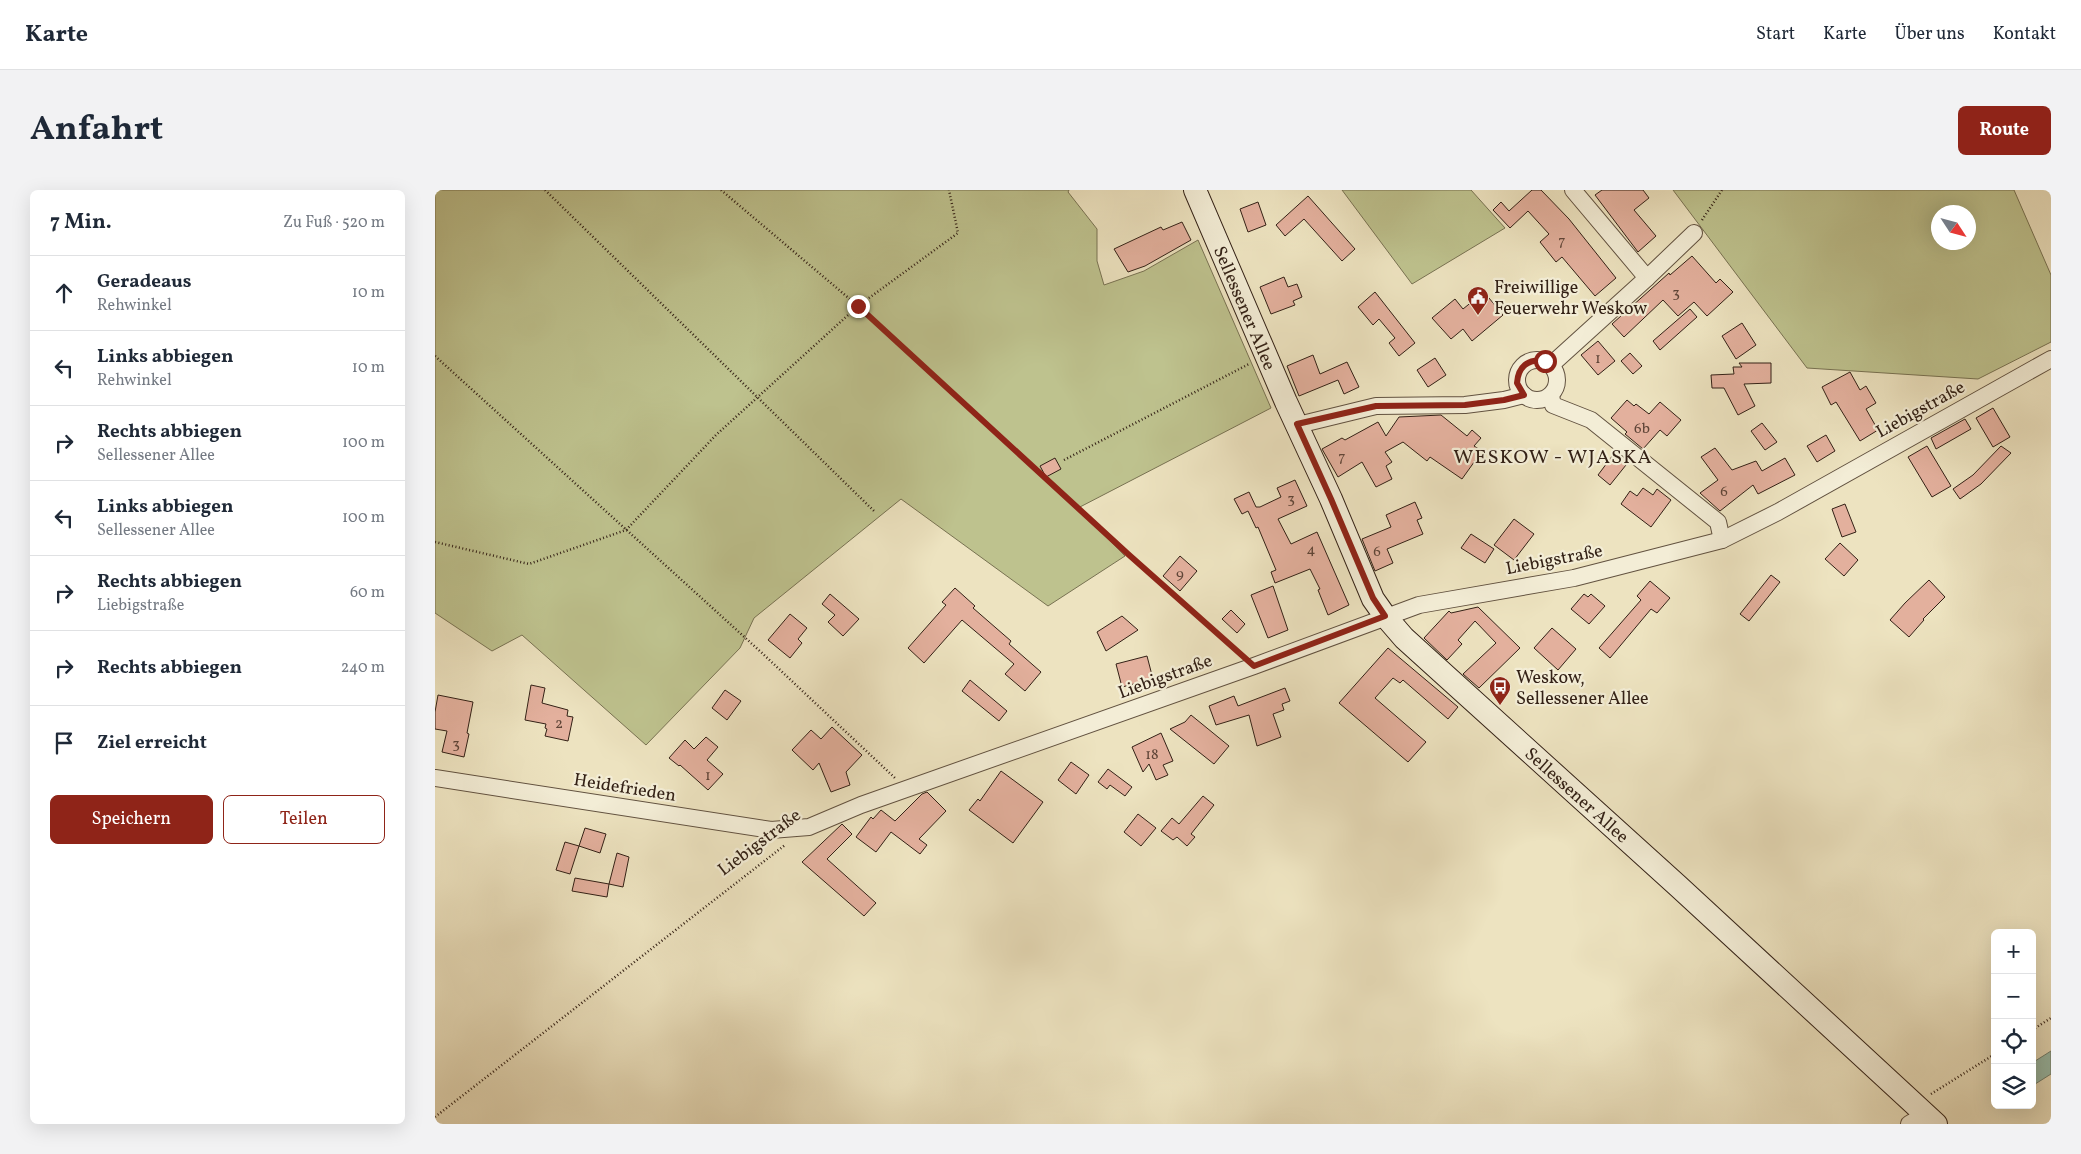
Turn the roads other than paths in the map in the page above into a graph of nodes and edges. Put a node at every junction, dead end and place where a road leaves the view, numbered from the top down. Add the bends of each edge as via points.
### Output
1 (1195, 190) edge
2 (1573, 190) edge
3 (1693, 233) road end
4 (1647, 278) junction
5 (2051, 359) edge
6 (1551, 364) junction
7 (1524, 395) junction
8 (1551, 396) junction
9 (1297, 424) junction
10 (1722, 540) junction
11 (1385, 616) junction
12 (435, 778) edge
13 (809, 827) joint
14 (1922, 1117) edge

1 - 9 main road, Sellessener Allee
2 - 4 street
3 - 4 street
4 - 6 street
5 - 10 street, Liebigstraße
6 - 7 street via 1531,361 1520,370 1517,383
6 - 8 street via 1557,383
7 - 8 street via 1534,400
7 - 9 street via 1465,405 1376,406
8 - 10 street via 1553,405 1591,420 1718,522
9 - 11 main road, Sellessener Allee via 1373,598
10 - 11 street, Liebigstraße via 1574,578 1419,605
11 - 13 street, Liebigstraße via 1254,666 861,805
11 - 14 main road, Sellessener Allee via 1404,638
12 - 13 street, Heidefrieden via 771,830

